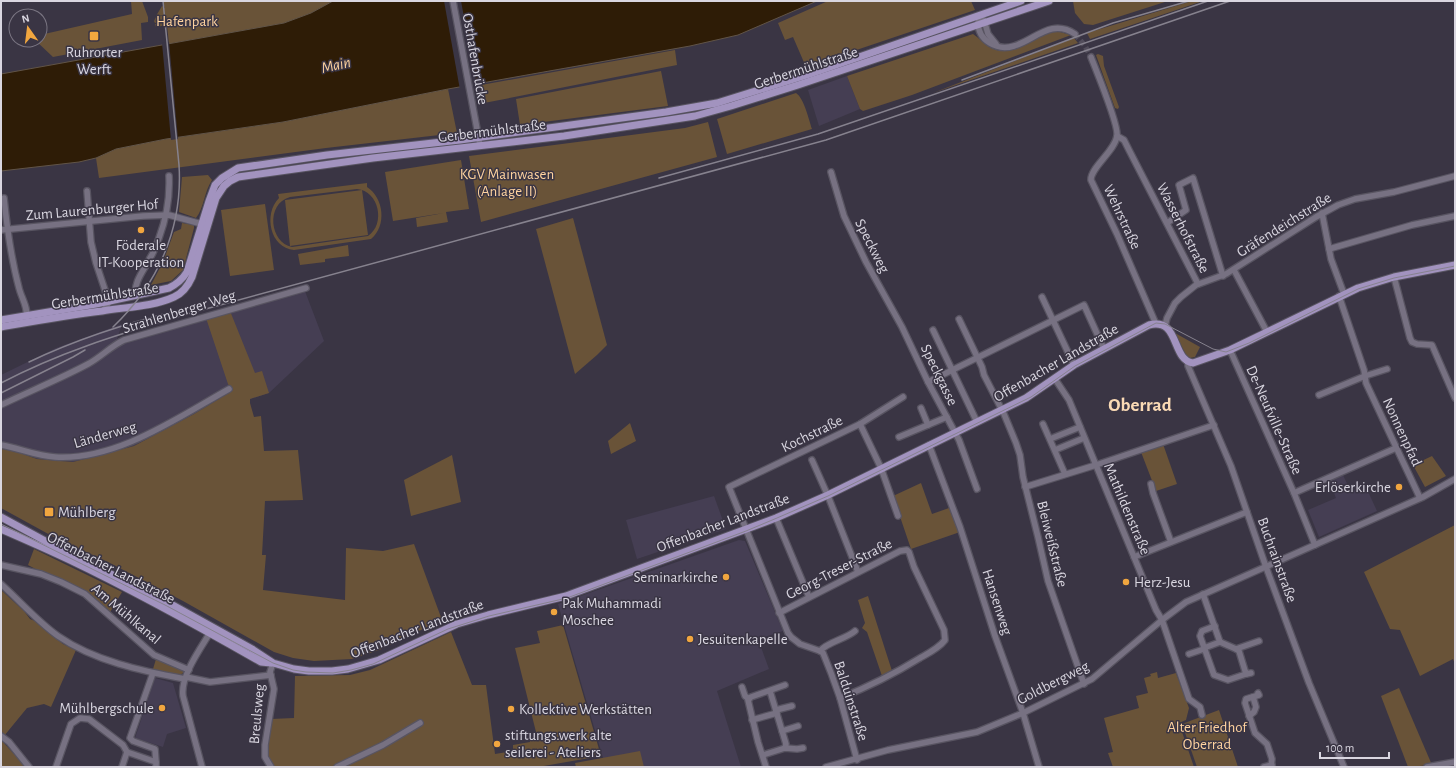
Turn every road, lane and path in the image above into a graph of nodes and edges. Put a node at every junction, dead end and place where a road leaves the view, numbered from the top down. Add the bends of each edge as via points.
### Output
1 (452, 1) edge
2 (1021, 1) edge
3 (1049, 1) edge
4 (982, 14) junction
5 (981, 24) junction
6 (1075, 34) tunnel mouth
7 (1090, 57) tunnel mouth
8 (797, 82) junction
9 (1117, 136) junction
10 (479, 141) junction
11 (832, 172) dead end
12 (169, 176) dead end
13 (1455, 176) edge
14 (87, 191) dead end
15 (4, 198) dead end
16 (1322, 214) junction
17 (165, 215) junction
18 (1455, 216) edge
19 (89, 221) junction
20 (205, 223) junction
21 (1167, 223) junction
22 (4, 229) edge
23 (1329, 249) junction
24 (1455, 265) edge
25 (1234, 270) junction
26 (1223, 276) junction
27 (1394, 276) junction
28 (1198, 284) junction
29 (169, 288) junction
30 (306, 288) dead end
31 (136, 295) junction
32 (1341, 295) junction
33 (1042, 297) dead end
34 (164, 301) junction
35 (110, 302) junction
36 (104, 310) junction
37 (27, 316) junction
38 (959, 319) dead end
39 (1, 320) edge
40 (1052, 321) junction
41 (22, 323) junction
42 (1156, 324) junction
43 (1165, 326) junction
44 (1, 327) edge
45 (902, 327) joint
46 (933, 330) dead end
47 (1267, 332) junction
48 (1104, 349) junction
49 (1228, 351) junction
50 (978, 358) junction
51 (1188, 362) junction
52 (1074, 365) junction
53 (1387, 369) dead end
54 (953, 370) junction
55 (1365, 376) junction
56 (1055, 379) junction
57 (928, 382) junction
58 (229, 389) dead end
59 (1319, 396) dead end
60 (903, 398) dead end
61 (1455, 398) edge
62 (1, 405) edge
63 (921, 408) dead end
64 (1002, 410) junction
65 (947, 418) junction
66 (977, 422) junction
67 (860, 424) junction
68 (1043, 424) dead end
69 (928, 425) junction
70 (1214, 425) junction
71 (1080, 427) junction
72 (955, 432) junction
73 (899, 437) dead end
74 (1084, 438) junction
75 (1050, 439) junction
76 (1, 445) edge
77 (929, 445) junction
78 (1396, 448) junction
79 (1055, 450) junction
80 (812, 460) dead end
81 (1096, 465) junction
82 (882, 469) junction
83 (1065, 474) junction
84 (1455, 479) edge
85 (1151, 484) dead end
86 (729, 487) joint
87 (1025, 487) junction
88 (977, 489) dead end
89 (1294, 493) junction
90 (828, 495) junction
91 (1420, 498) junction
92 (1247, 512) junction
93 (898, 516) dead end
94 (1, 517) edge
95 (776, 518) junction
96 (1, 529) edge
97 (746, 530) junction
98 (36, 535) junction
99 (1171, 542) junction
100 (32, 543) junction
101 (1314, 545) junction
102 (1134, 557) junction
103 (1, 566) edge
104 (1266, 567) junction
105 (858, 572) junction
106 (1, 584) edge
107 (1203, 594) junction
108 (809, 597) junction
109 (779, 613) junction
110 (1162, 620) junction
111 (1215, 626) junction
112 (211, 630) junction
113 (855, 631) dead end
114 (1259, 641) dead end
115 (1220, 642) junction
116 (1236, 648) junction
117 (1204, 649) junction
118 (820, 651) junction
119 (1190, 654) dead end
120 (273, 663) junction
121 (189, 670) junction
122 (153, 674) junction
123 (271, 675) junction
124 (185, 678) junction
125 (1084, 684) junction
126 (785, 685) dead end
127 (742, 687) dead end
128 (770, 691) junction
129 (1258, 693) dead end
130 (840, 698) junction
131 (749, 699) junction
132 (792, 706) dead end
133 (776, 712) junction
134 (1022, 712) junction
135 (1202, 715) dead end
136 (752, 720) junction
137 (420, 723) dead end
138 (798, 726) dead end
139 (782, 731) junction
140 (1, 736) edge
141 (785, 748) junction
142 (803, 748) dead end
143 (127, 752) junction
144 (763, 755) junction
145 (857, 760) junction
146 (1455, 762) edge
147 (156, 765) edge
148 (1272, 766) edge
149 (1345, 766) edge
150 (29, 767) edge
151 (56, 767) edge
152 (122, 767) edge
153 (202, 767) edge
154 (271, 767) edge
155 (337, 767) edge
156 (766, 767) edge
157 (826, 767) edge
158 (1039, 767) edge
159 (1264, 767) edge
160 (1427, 767) edge

1 - 10 street, Osthafenbrücke
2 - 4 main road, Gerbermühlstraße
3 - 5 main road, Gerbermühlstraße
4 - 5 street
4 - 8 main road, Gerbermühlstraße
5 - 6 street via 990,38 1000,46 1014,46 1051,29 1063,29
5 - 8 main road, Gerbermühlstraße
7 - 9 street via 1115,121
8 - 10 main road, Gerbermühlstraße via 695,107
9 - 21 street, Wasserhofstraße via 1124,140
9 - 42 street, Wehrstraße via 1092,174 1091,180
10 - 20 main road, Gerbermühlstraße via 326,155 238,168 215,185
11 - 45 street, Speckweg via 844,216
12 - 17 street
13 - 16 street, Gräfendeichstraße via 1355,199
14 - 19 street
15 - 22 street
16 - 23 street, Nonnenpfad
16 - 25 street, Gräfendeichstraße
17 - 19 street, Zum Laurenburger Hof
17 - 20 street, Zum Laurenburger Hof
17 - 31 street via 159,237 137,282
18 - 23 street
19 - 22 street, Zum Laurenburger Hof
19 - 35 street via 96,263
20 - 29 main road, Gerbermühlstraße via 187,272 179,283
20 - 34 main road, Gerbermühlstraße via 198,259 189,284 180,294
21 - 26 street via 1186,210 1179,184 1193,178
21 - 28 street, Wasserhofstraße
22 - 37 street
23 - 32 street, Nonnenpfad
24 - 27 main road
25 - 26 street, Gräfendeichstraße
25 - 47 street
26 - 28 street, Gräfendeichstraße
27 - 32 main road
27 - 61 street via 1410,338 1417,344 1432,345
28 - 43 street, Wasserhofstraße via 1175,303
29 - 31 main road, Gerbermühlstraße
29 - 34 main road via 172,293
30 - 62 street, Strahlenberger Weg via 129,338 82,367
31 - 35 main road, Gerbermühlstraße
32 - 47 main road
32 - 55 street, Nonnenpfad
33 - 40 street
34 - 36 main road, Gerbermühlstraße
35 - 36 street
35 - 37 main road, Gerbermühlstraße
36 - 41 main road, Gerbermühlstraße
37 - 39 main road, Gerbermühlstraße
37 - 41 street
38 - 50 street, Bleiweißstraße
40 - 48 street via 1084,305
40 - 50 street
40 - 52 street
41 - 44 main road, Gerbermühlstraße
42 - 43 main road
42 - 48 main road, Offenbacher Landstraße via 1147,326
43 - 51 main road via 1182,357
45 - 57 street, Speckgasse
46 - 54 street
47 - 49 main road
48 - 52 main road, Offenbacher Landstraße
49 - 51 main road via 1197,362
49 - 89 street, De-Neufville-Straße
50 - 54 street
50 - 64 street, Bleiweißstraße
51 - 70 street, Buchrainstraße
52 - 56 main road, Offenbacher Landstraße
53 - 55 street
54 - 57 street
54 - 66 street
55 - 59 street
55 - 78 street, Nonnenpfad
56 - 64 main road, Offenbacher Landstraße via 1031,396
56 - 71 street, Mathildenstraße via 1069,400
57 - 65 street, Speckgasse
58 - 76 street, Länderweg via 139,439 100,452 53,457
60 - 67 street, Kochstraße
63 - 69 street
64 - 66 main road, Offenbacher Landstraße
64 - 87 street, Bleiweißstraße via 1020,455
65 - 69 street
65 - 72 street, Speckgasse
66 - 72 main road, Offenbacher Landstraße
67 - 82 street
67 - 86 street, Kochstraße
68 - 75 street
69 - 73 street
70 - 81 street
70 - 92 street, Buchrainstraße
71 - 74 street, Mathildenstraße
71 - 75 street
72 - 77 main road, Offenbacher Landstraße
72 - 88 street, Speckgasse
74 - 79 street
74 - 81 street, Mathildenstraße
75 - 79 street
77 - 82 main road, Offenbacher Landstraße
77 - 134 street, Hansenweg via 960,527
78 - 89 street
78 - 91 street, Nonnenpfad
79 - 83 street
80 - 90 street
81 - 83 street
81 - 102 street, Mathildenstraße
82 - 90 main road, Offenbacher Landstraße
82 - 93 street
83 - 87 street
84 - 91 street, Goldbergweg
85 - 99 street
86 - 97 street, Balduinstraße
87 - 125 street, Bleiweißstraße via 1048,581
89 - 101 street, De-Neufville-Straße
90 - 95 main road, Offenbacher Landstraße
90 - 105 street
91 - 101 street, Goldbergweg
92 - 99 street
92 - 104 street, Buchrainstraße
94 - 98 main road, Offenbacher Landstraße
95 - 97 main road, Offenbacher Landstraße
95 - 108 street
96 - 100 main road, Offenbacher Landstraße
97 - 109 street, Balduinstraße
97 - 120 main road, Offenbacher Landstraße via 566,596 457,624 379,660 354,668 309,671
98 - 100 main road
98 - 112 main road, Offenbacher Landstraße via 169,603
99 - 102 street
100 - 112 main road, Offenbacher Landstraße
101 - 104 street, Goldbergweg
102 - 110 street, Mathildenstraße
103 - 121 street, Am Mühlkanal via 40,574 86,594 154,655
104 - 107 street, Goldbergweg
104 - 149 street, Buchrainstraße via 1309,683
105 - 108 street, Georg-Treser-Straße
105 - 130 street, Georg-Treser-Straße via 900,550 909,552 946,638 942,644 900,671
106 - 122 street via 48,628 67,642 101,658
107 - 110 street, Goldbergweg via 1186,602
107 - 111 street
108 - 109 street, Georg-Treser-Straße
109 - 118 street, Balduinstraße via 791,637 800,644
110 - 125 street, Goldbergweg
110 - 135 street, Mathildenstraße via 1189,699 1200,707
111 - 115 street
111 - 117 street via 1200,634
112 - 120 main road, Offenbacher Landstraße via 252,649
112 - 121 street
113 - 118 street, Balduinstraße
114 - 116 street
115 - 116 street
115 - 117 street
116 - 117 street via 1249,673 1228,680 1214,675
117 - 119 street
118 - 130 street, Balduinstraße
120 - 123 street, Breulsweg
121 - 124 street
122 - 124 street
122 - 147 street via 131,739 155,749
123 - 124 street via 207,682
123 - 154 street, Breulsweg via 274,689 265,745 265,756
124 - 153 street via 183,696
125 - 134 street, Goldbergweg
126 - 128 street
127 - 131 street
128 - 131 street
128 - 133 street
129 - 148 street via 1246,699 1246,703 1255,733 1267,744
130 - 145 street, Balduinstraße
131 - 136 street
132 - 133 street
133 - 136 street
133 - 139 street
134 - 145 street, Goldbergweg via 977,732 888,750
134 - 158 street, Hansenweg
136 - 144 street
137 - 155 street via 383,745
138 - 139 street
139 - 141 street
140 - 150 street
141 - 142 street
141 - 144 street
143 - 147 street
143 - 151 street via 123,745 92,721 80,718 71,724
143 - 152 street
144 - 156 street
145 - 157 street, Goldbergweg
146 - 160 street
148 - 159 street

